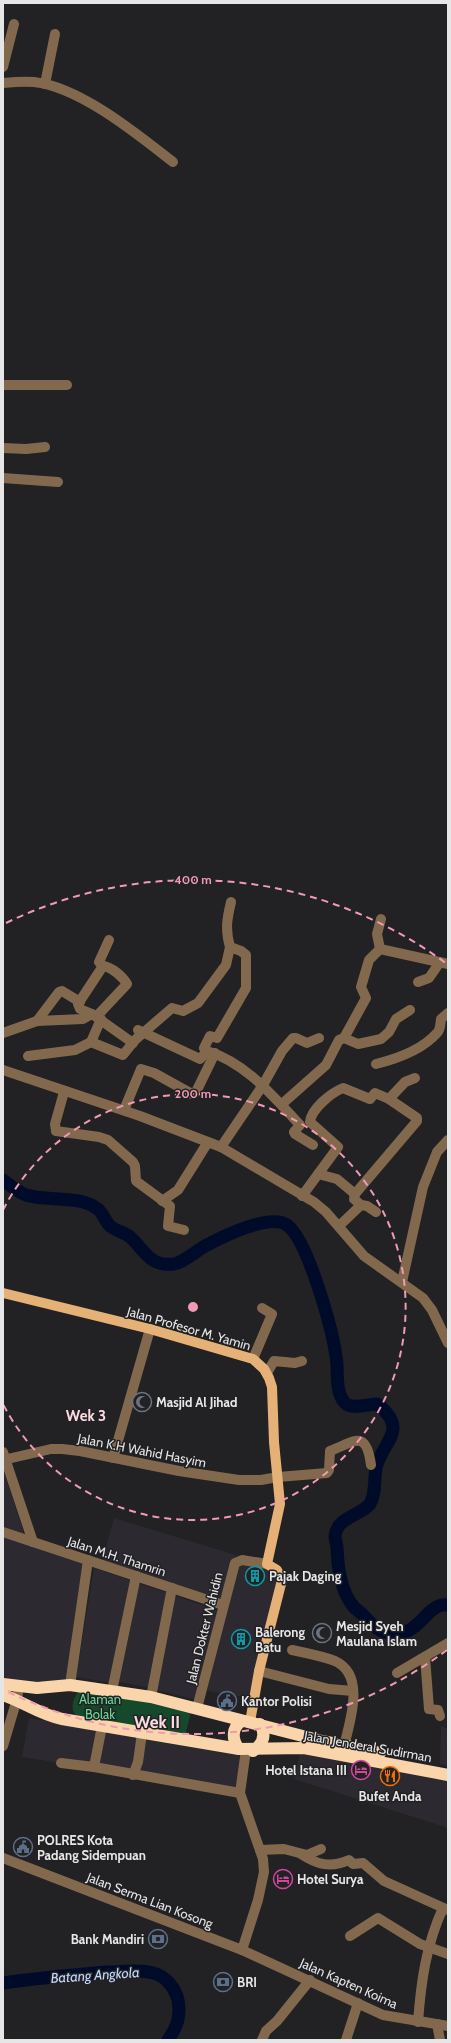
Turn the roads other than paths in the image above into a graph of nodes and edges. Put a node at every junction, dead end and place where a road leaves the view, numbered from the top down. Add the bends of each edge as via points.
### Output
1 (14, 24) dead end
2 (55, 34) dead end
3 (3, 67) edge
4 (3, 83) edge
5 (45, 84) junction
6 (173, 162) dead end
7 (3, 385) edge
8 (67, 385) dead end
9 (45, 447) dead end
10 (3, 448) edge
11 (3, 478) edge
12 (58, 482) dead end
13 (231, 902) dead end
14 (381, 919) dead end
15 (109, 940) dead end
16 (230, 947) junction
17 (380, 949) junction
18 (444, 963) edge
19 (103, 966) junction
20 (418, 982) dead end
21 (80, 1002) junction
22 (410, 1010) dead end
23 (448, 1013) edge
24 (96, 1016) junction
25 (37, 1021) junction
26 (139, 1031) junction
27 (3, 1034) edge
28 (319, 1038) dead end
29 (344, 1038) junction
30 (91, 1042) junction
31 (133, 1043) junction
32 (211, 1052) junction
33 (28, 1056) dead end
34 (376, 1064) dead end
35 (3, 1070) edge
36 (414, 1078) dead end
37 (263, 1085) junction
38 (64, 1092) junction
39 (389, 1100) junction
40 (282, 1104) junction
41 (124, 1110) junction
42 (448, 1140) edge
43 (208, 1142) junction
44 (313, 1145) dead end
45 (221, 1147) junction
46 (318, 1174) junction
47 (355, 1194) junction
48 (302, 1196) junction
49 (162, 1201) junction
50 (361, 1205) junction
51 (376, 1212) dead end
52 (339, 1226) junction
53 (184, 1230) dead end
54 (402, 1282) junction
55 (3, 1293) edge
56 (262, 1308) dead end
57 (150, 1329) junction
58 (448, 1343) edge
59 (253, 1359) junction
60 (302, 1361) dead end
61 (267, 1373) junction
62 (4, 1457) edge
63 (113, 1458) junction
64 (371, 1465) dead end
65 (278, 1477) junction
66 (3, 1532) edge
67 (34, 1542) junction
68 (88, 1560) junction
69 (267, 1564) junction
70 (136, 1576) junction
71 (172, 1588) junction
72 (223, 1605) junction
73 (448, 1643) edge
74 (292, 1650) dead end
75 (425, 1657) junction
76 (258, 1671) junction
77 (397, 1673) dead end
78 (3, 1684) edge
79 (19, 1686) junction
80 (70, 1686) junction
81 (37, 1688) junction
82 (112, 1691) junction
83 (352, 1691) junction
84 (3, 1695) edge
85 (151, 1697) junction
86 (17, 1700) junction
87 (32, 1708) junction
88 (197, 1708) junction
89 (440, 1716) dead end
90 (251, 1723) junction
91 (102, 1726) junction
92 (142, 1733) junction
93 (3, 1746) edge
94 (344, 1746) junction
95 (246, 1750) junction
96 (61, 1763) dead end
97 (94, 1767) junction
98 (448, 1767) edge
99 (133, 1775) junction
100 (448, 1775) edge
101 (240, 1793) junction
102 (321, 1849) dead end
103 (260, 1850) junction
104 (301, 1854) junction
105 (3, 1858) edge
106 (445, 1909) edge
107 (350, 1936) dead end
108 (429, 1948) junction
109 (242, 1950) junction
110 (448, 1954) edge
111 (310, 1980) junction
112 (358, 2003) junction
113 (418, 2022) junction
114 (437, 2024) junction
115 (448, 2026) edge
116 (262, 2040) edge
117 (346, 2040) edge
118 (440, 2040) edge

1 - 3 street
2 - 5 street
4 - 5 street
5 - 6 street via 90,103 142,137
7 - 8 street
9 - 10 street
11 - 12 street
13 - 16 street via 226,924
14 - 17 street via 377,934
15 - 19 street via 99,962
16 - 26 street via 226,965 198,1003 183,1011 172,1008
16 - 32 street via 246,955 246,988 217,1038 210,1036 204,1048
17 - 18 street
17 - 29 street via 369,960 361,987 366,998
18 - 20 street via 429,978
19 - 21 street
19 - 24 street via 110,968 127,984
21 - 24 street via 78,1007
21 - 25 street via 62,991 59,992
22 - 29 street via 396,1020 381,1039 358,1044
23 - 34 street via 441,1019 437,1033 422,1045
24 - 25 street
24 - 30 street
24 - 31 street
25 - 27 street
26 - 31 street
26 - 32 street via 200,1059
28 - 37 street via 307,1044 293,1038 282,1051
29 - 40 street via 336,1043 326,1065
30 - 31 street via 121,1056
30 - 33 street via 75,1050
32 - 37 street via 236,1064
32 - 41 street via 196,1092 192,1094 154,1073 141,1069
35 - 38 street
36 - 39 street via 404,1082
37 - 40 street
37 - 45 street
38 - 41 street
38 - 49 street via 55,1124 56,1131 108,1140 133,1162 136,1181
39 - 46 street via 375,1093 370,1099 343,1088 329,1096 310,1118 310,1122 338,1147
39 - 47 street via 417,1118 417,1121
40 - 44 street via 300,1124 295,1134
41 - 43 street
42 - 54 street via 437,1152 423,1187
43 - 45 street
43 - 49 street via 178,1190
45 - 48 street
46 - 47 street via 337,1179
46 - 48 street
47 - 50 street via 354,1199
48 - 52 street via 326,1212
49 - 53 street via 170,1208 168,1226
50 - 51 street via 368,1206
50 - 52 street
52 - 54 street via 364,1256
54 - 58 street via 423,1298 432,1310
55 - 57 main road, Jalan Profesor M. Yamin
56 - 59 street via 272,1314
57 - 59 main road, Jalan Profesor M. Yamin
57 - 63 street
59 - 61 main road, Jalan Profesor M. Yamin
60 - 61 street via 274,1361
61 - 65 main road, Jalan Profesor M. Yamin via 272,1388
62 - 63 street, Jalan K.H Wahid Hasyim via 51,1449 80,1451
62 - 67 street
63 - 65 street, Jalan K.H Wahid Hasyim via 219,1478 250,1481
64 - 65 street, Jalan K.H Wahid Hasyim via 366,1445 350,1441 343,1447 330,1451 327,1473
65 - 69 main road, Jalan Profesor M. Yamin via 280,1510
66 - 67 street, Jalan M.H. Thamrin
67 - 68 street, Jalan M.H. Thamrin
68 - 70 street, Jalan M.H. Thamrin
68 - 80 street
69 - 72 street, Jalan Dokter Wahidin via 242,1560 236,1562
69 - 76 main road via 277,1570 282,1580
70 - 71 street, Jalan M.H. Thamrin
70 - 82 street
71 - 72 street, Jalan M.H. Thamrin
71 - 85 street
72 - 88 street, Jalan Dokter Wahidin
73 - 75 street via 431,1651
74 - 83 street via 341,1665 350,1673
75 - 77 street
75 - 89 street via 429,1709 438,1710
76 - 83 street via 329,1689
76 - 90 main road
78 - 79 highway, Jalan Jenderal Sudirman
79 - 81 highway, Jalan Jenderal Sudirman
79 - 86 street
80 - 81 highway, Jalan Jenderal Sudirman
80 - 82 highway, Jalan Jenderal Sudirman
81 - 87 highway
82 - 85 highway, Jalan Jenderal Sudirman
83 - 94 street via 351,1713
84 - 86 highway, Jalan Jenderal Sudirman
85 - 88 highway, Jalan Jenderal Sudirman
86 - 87 highway, Jalan Jenderal Sudirman
86 - 93 street
87 - 91 highway, Jalan Jenderal Sudirman via 53,1718
88 - 90 highway, Jalan Jenderal Sudirman
90 - 94 highway, Jalan Jenderal Sudirman
90 - 95 highway via 263,1729 264,1738 260,1745
90 - 95 highway via 236,1726 233,1733 234,1740
91 - 92 highway, Jalan Jenderal Sudirman
91 - 97 street
92 - 95 highway, Jalan Jenderal Sudirman
92 - 99 street via 138,1762
94 - 98 highway, Jalan Jenderal Sudirman
95 - 100 highway, Jalan Jenderal Sudirman via 304,1748
95 - 101 street
96 - 97 street
97 - 99 street
99 - 101 street
101 - 103 street
102 - 104 street via 309,1855
103 - 104 street via 284,1849
103 - 109 street via 264,1866 263,1878
104 - 106 street via 315,1863 330,1866 349,1860 353,1864 363,1863 384,1881
105 - 109 street, Jalan Serma Lian Kosong
106 - 108 street via 434,1928
107 - 108 street via 378,1918
108 - 110 street
108 - 113 street via 421,1985
109 - 111 street, Jalan Kapten Koima
111 - 112 street, Jalan Kapten Koima
111 - 116 street via 266,2031
112 - 113 street, Jalan Kapten Koima via 389,2017
112 - 117 street
113 - 114 street, Jalan Kapten Koima
114 - 115 street, Jalan Kapten Koima
114 - 118 street

